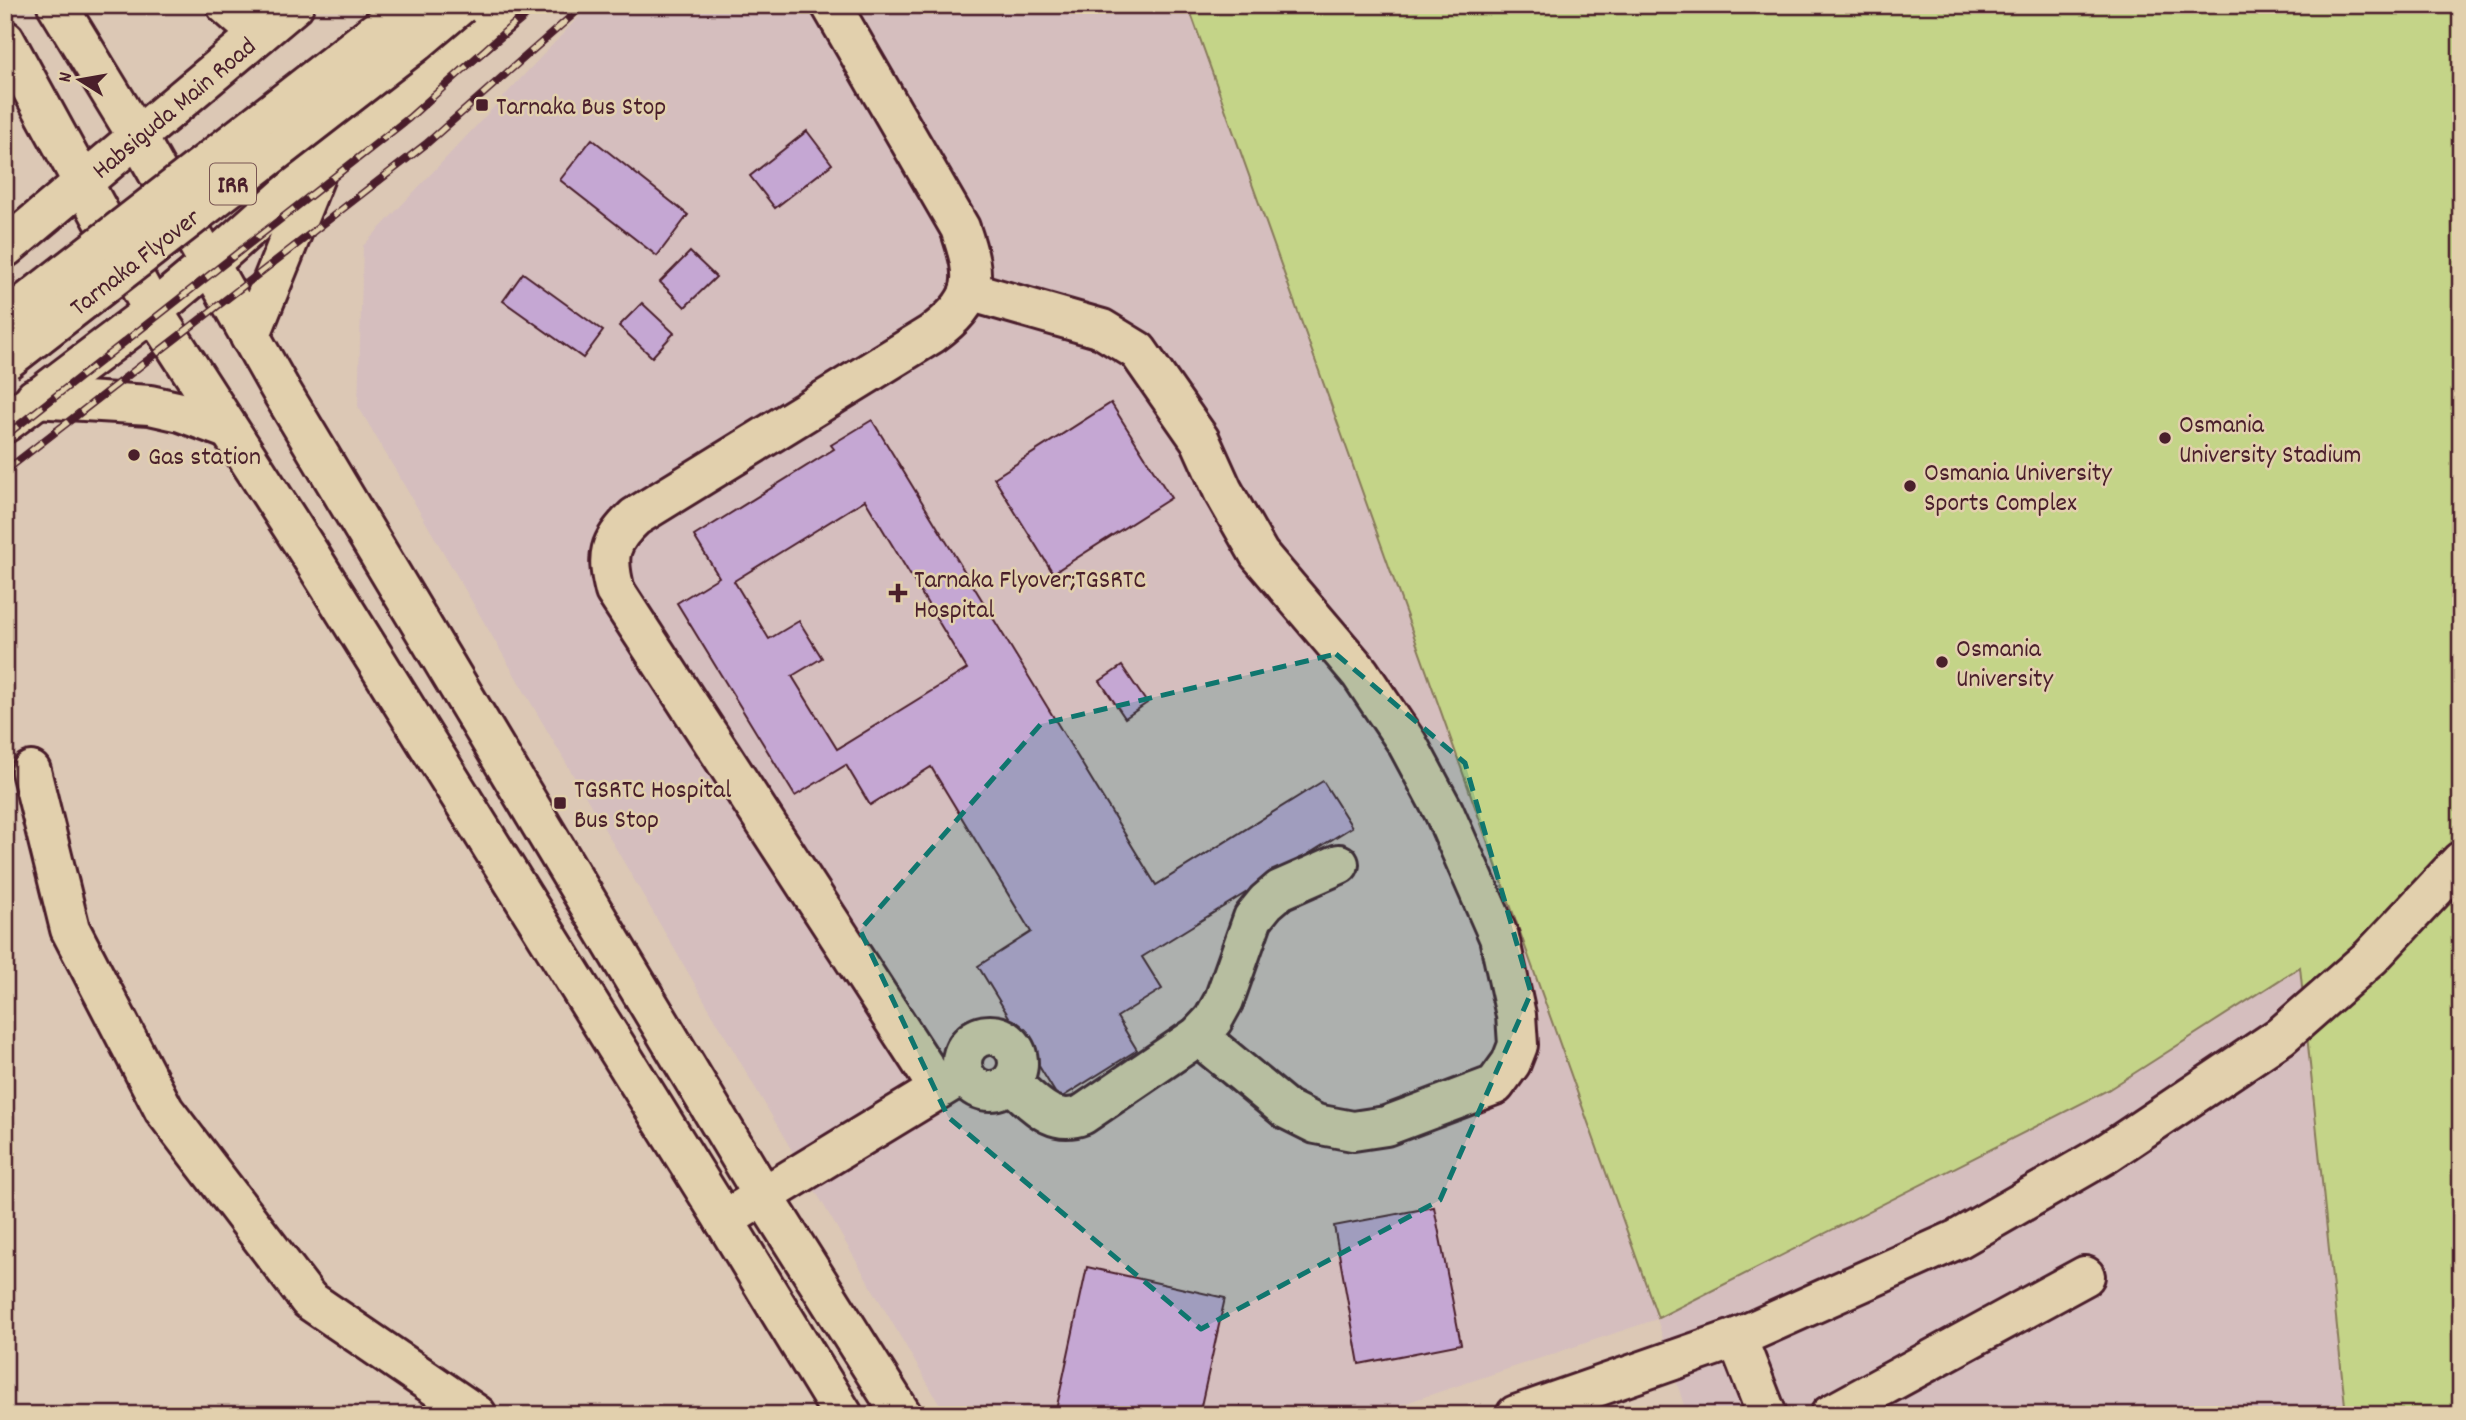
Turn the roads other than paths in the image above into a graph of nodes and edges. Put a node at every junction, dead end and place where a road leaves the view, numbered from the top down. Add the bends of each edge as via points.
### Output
1 (226, 5) edge
2 (294, 5) edge
3 (410, 5) edge
4 (460, 5) edge
5 (511, 5) edge
6 (831, 5) edge
7 (63, 8) edge
8 (259, 34) junction
9 (5, 40) edge
10 (137, 136) junction
11 (318, 167) junction
12 (84, 182) junction
13 (5, 248) edge
14 (208, 265) junction
15 (969, 291) junction
16 (153, 311) junction
17 (5, 320) edge
18 (250, 337) junction
19 (5, 361) edge
20 (35, 398) junction
21 (5, 423) edge
22 (227, 429) junction
23 (32, 771) dead end
24 (2461, 861) edge
25 (1339, 864) dead end
26 (1198, 1036) junction
27 (951, 1081) junction
28 (1011, 1083) junction
29 (764, 1195) junction
30 (724, 1220) junction
31 (2085, 1276) dead end
32 (1737, 1338) junction
33 (477, 1415) edge
34 (843, 1415) edge
35 (902, 1415) edge
36 (1516, 1415) edge
37 (1767, 1415) edge
38 (1830, 1415) edge

1 - 8 main road
2 - 8 main road, Habsiguda Main Road
3 - 17 main road, Tarnaka Flyover / IRR, bridge
4 - 19 main road, Tarnaka Flyover / IRR, bridge
5 - 11 main road
6 - 15 main road via 960,228 972,262
7 - 10 main road
8 - 10 main road, Habsiguda Main Road
9 - 12 main road
10 - 12 main road, Habsiguda Main Road
10 - 14 main road
11 - 14 main road
11 - 18 main road
12 - 13 main road, Habsiguda Main Road
12 - 16 main road
14 - 16 main road
14 - 18 main road
15 - 26 main road via 1102,329 1138,351 1200,440 1259,554 1360,673 1407,743 1444,812 1499,937 1518,1045 1495,1085 1386,1126 1353,1131 1316,1124 1286,1109
15 - 27 main road via 953,319 932,334 635,517 611,546 609,568 615,591
16 - 20 main road
16 - 22 main road
18 - 29 main road
20 - 21 main road
20 - 22 main road via 150,405
22 - 30 main road
23 - 33 main road via 70,929 164,1110 309,1300
24 - 32 main road via 2371,957 2281,1036 2104,1155 1958,1239
25 - 26 main road via 1280,890 1266,902 1253,918 1224,1000
26 - 28 main road via 1068,1120 1044,1111
27 - 28 main road via 985,1091
27 - 28 main road via 969,1044 996,1034 1018,1054 1018,1069
27 - 29 main road
29 - 30 main road
29 - 35 main road
30 - 34 main road
31 - 38 main road
32 - 36 main road
32 - 37 main road

